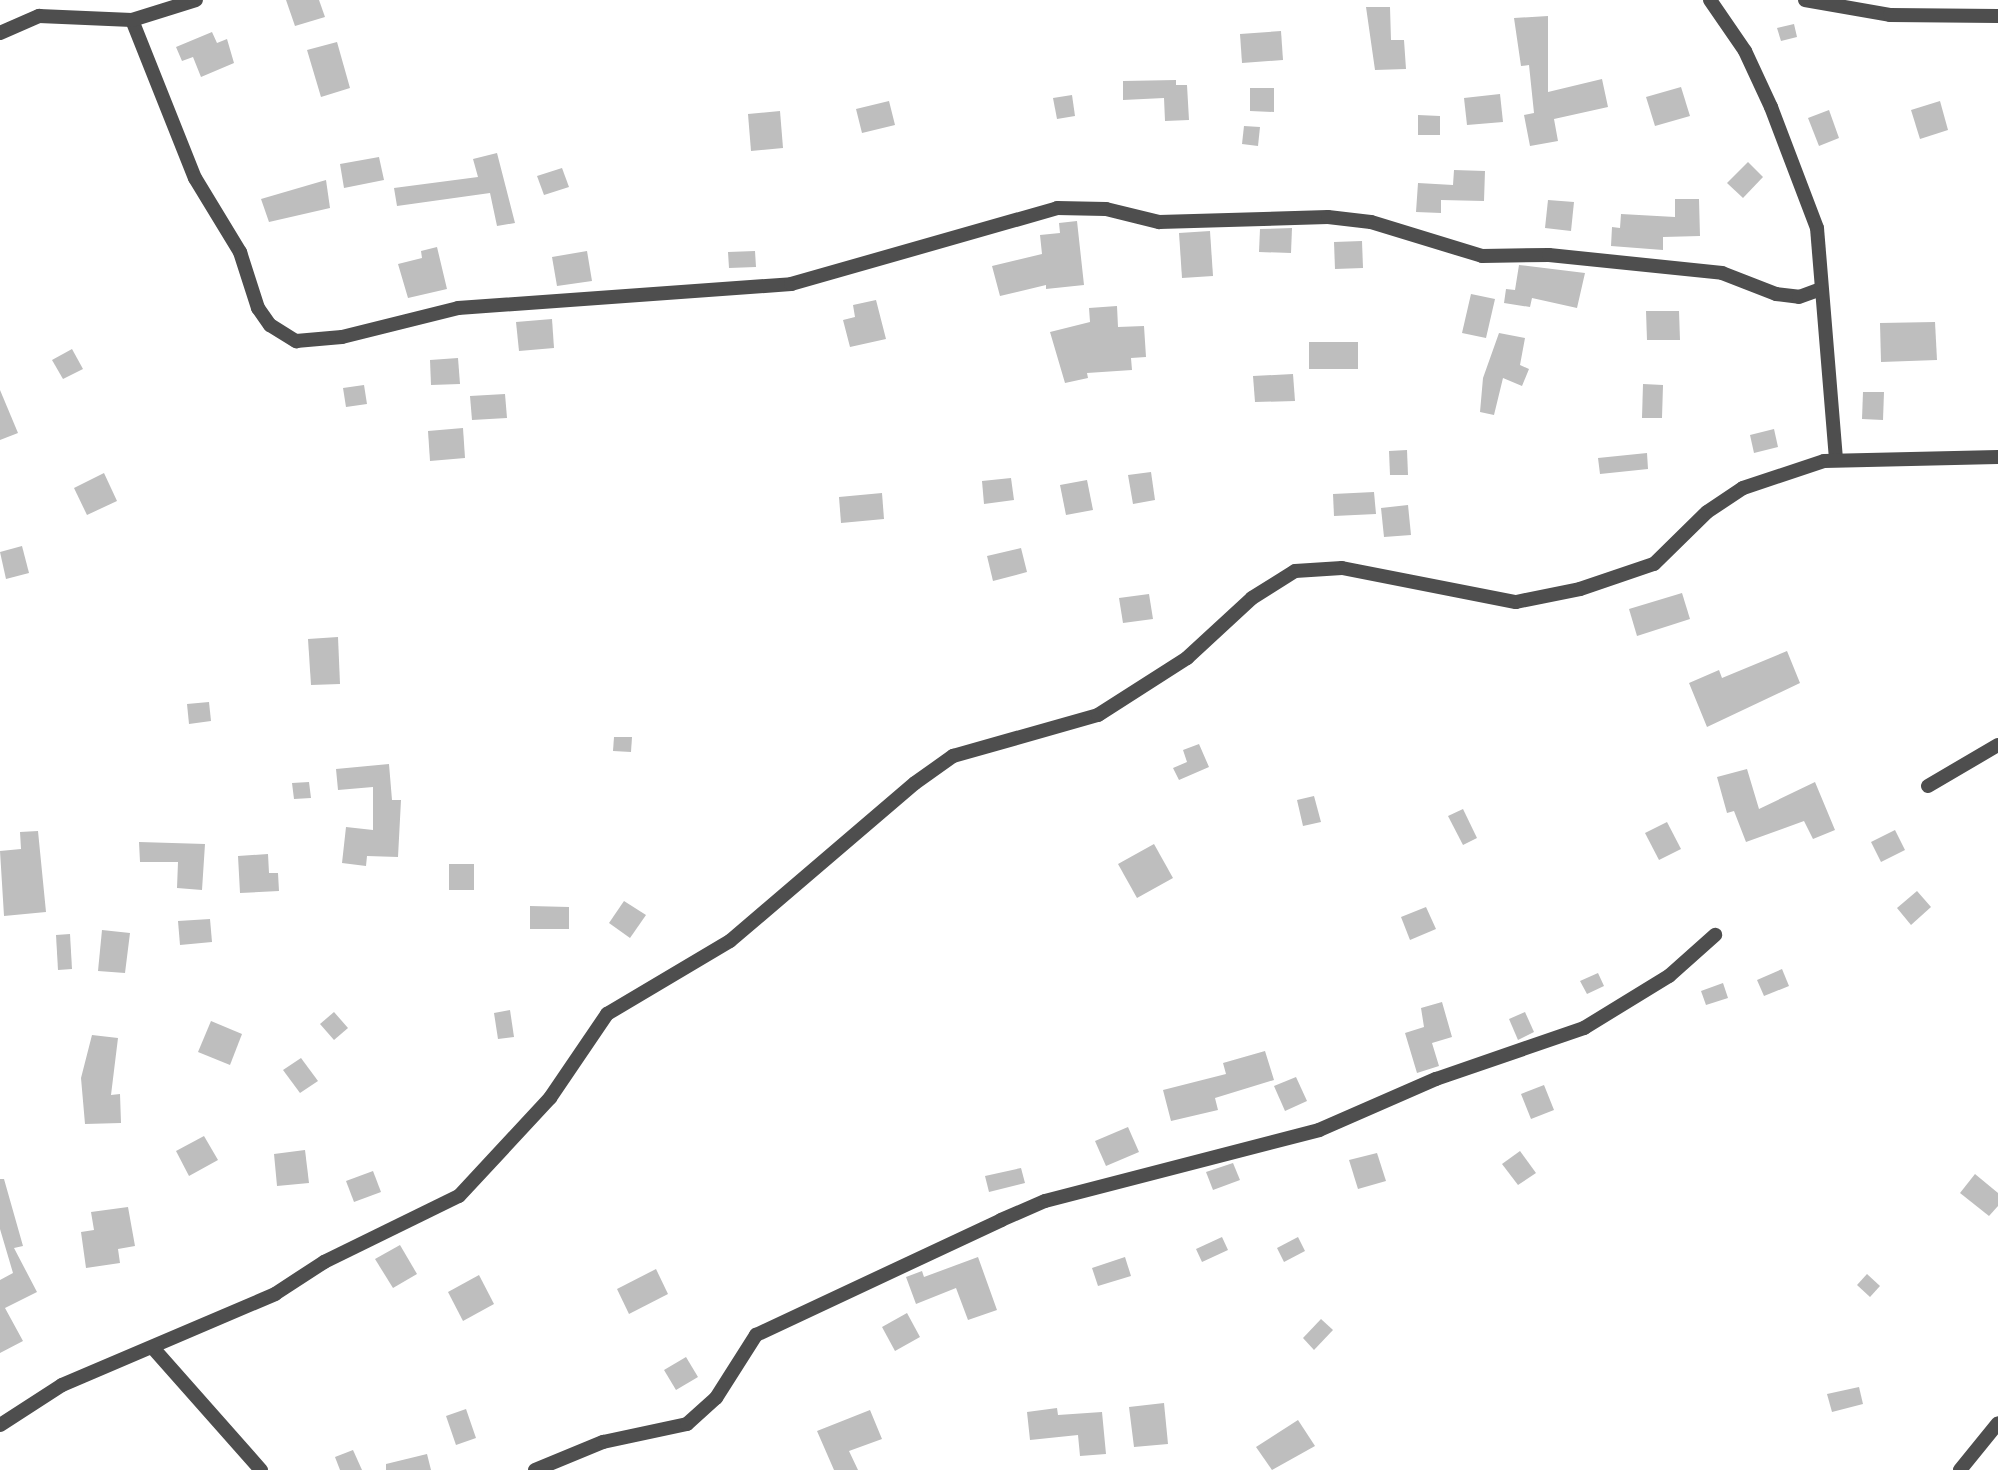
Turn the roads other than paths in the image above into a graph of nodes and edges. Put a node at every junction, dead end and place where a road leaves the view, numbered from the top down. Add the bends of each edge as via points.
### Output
1 (196, 0) edge
2 (1710, 0) edge
3 (1805, 0) edge
4 (1998, 16) edge
5 (132, 20) junction
6 (0, 33) edge
7 (1821, 289) junction
8 (1998, 457) edge
9 (1836, 458) junction
10 (1998, 745) edge
11 (1928, 786) dead end
12 (1715, 935) dead end
13 (153, 1348) junction
14 (1998, 1423) edge
15 (0, 1425) edge
16 (261, 1470) edge
17 (535, 1470) edge
18 (1960, 1470) edge

1 - 5 street
2 - 7 street via 1745,51 1793,163 1817,228
3 - 4 street via 1890,15
5 - 6 street via 39,16
5 - 7 street via 189,165 240,252 258,308 270,325 296,341 342,337 458,308 764,289 1057,208 1118,211 1159,222 1328,217 1371,222 1482,256 1549,255 1722,273 1799,297
7 - 9 street
8 - 9 street
9 - 13 street via 1743,488 1707,512 1654,564 1580,589 1516,602 1342,568 1295,571 1252,598 1187,658 1098,715 953,756 915,783 730,941 607,1014 550,1098 459,1196 324,1262 275,1294
10 - 11 street
12 - 17 street via 1669,976 1584,1028 1436,1079 1319,1130 1045,1201 1001,1220 756,1335 716,1398 687,1424 603,1442
13 - 15 street via 62,1385
13 - 16 street
14 - 18 street

